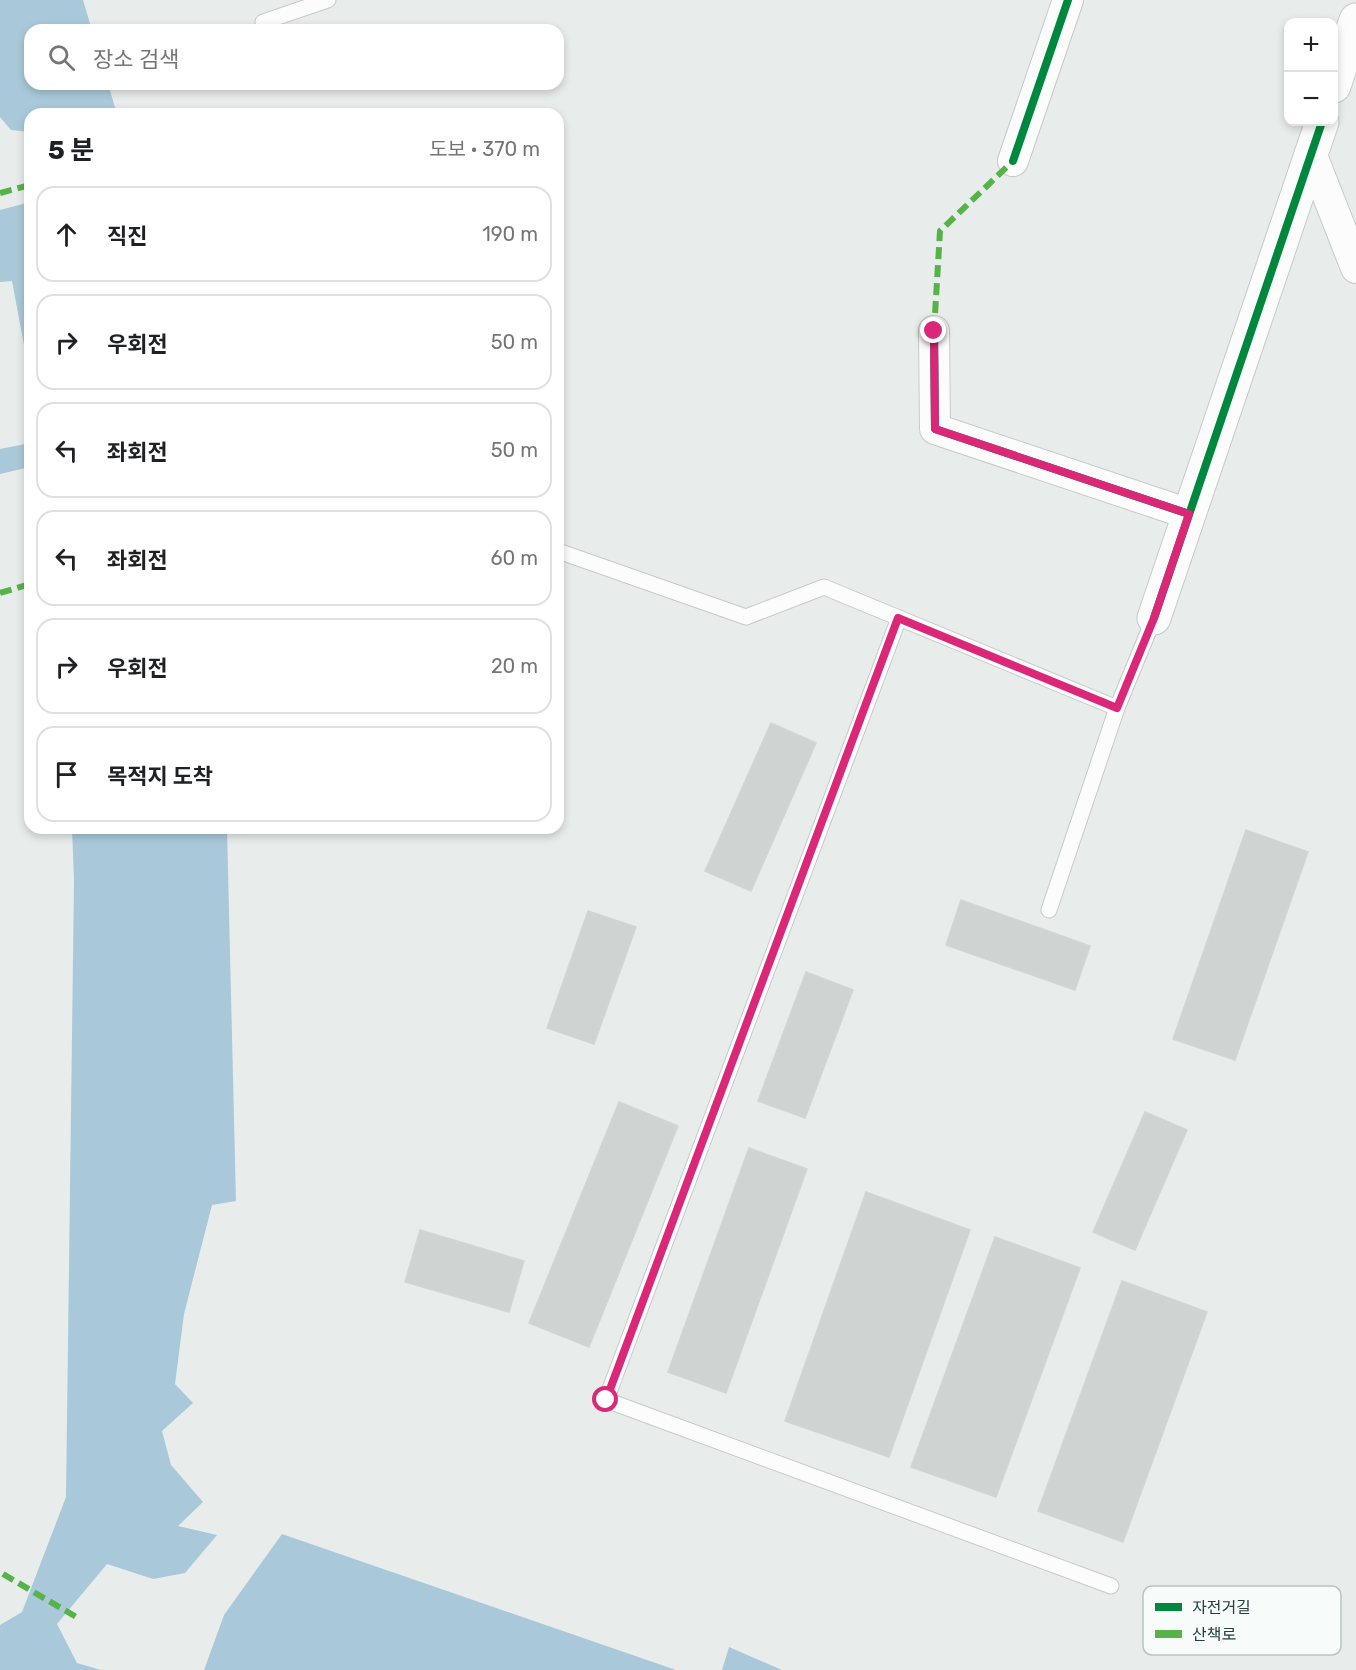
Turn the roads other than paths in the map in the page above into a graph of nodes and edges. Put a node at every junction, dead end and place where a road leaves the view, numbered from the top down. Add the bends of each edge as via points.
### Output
1 (328, 0) edge
2 (1068, 0) edge
3 (1356, 20) edge
4 (263, 22) dead end
5 (1338, 74) edge
6 (1321, 126) edge
7 (1311, 153) junction
8 (1013, 161) dead end
9 (1356, 268) edge
10 (934, 331) dead end
11 (1189, 514) junction
12 (564, 552) edge
13 (898, 618) junction
14 (1154, 618) joint
15 (1117, 708) junction
16 (1049, 910) dead end
17 (1111, 1586) dead end

1 - 4 lane
2 - 8 street
3 - 5 street
6 - 7 street
7 - 9 street
7 - 11 street
10 - 11 street via 935,429
11 - 14 street
12 - 13 lane via 746,617 824,587
13 - 15 lane
13 - 17 lane via 606,1400
14 - 15 lane
15 - 16 lane

